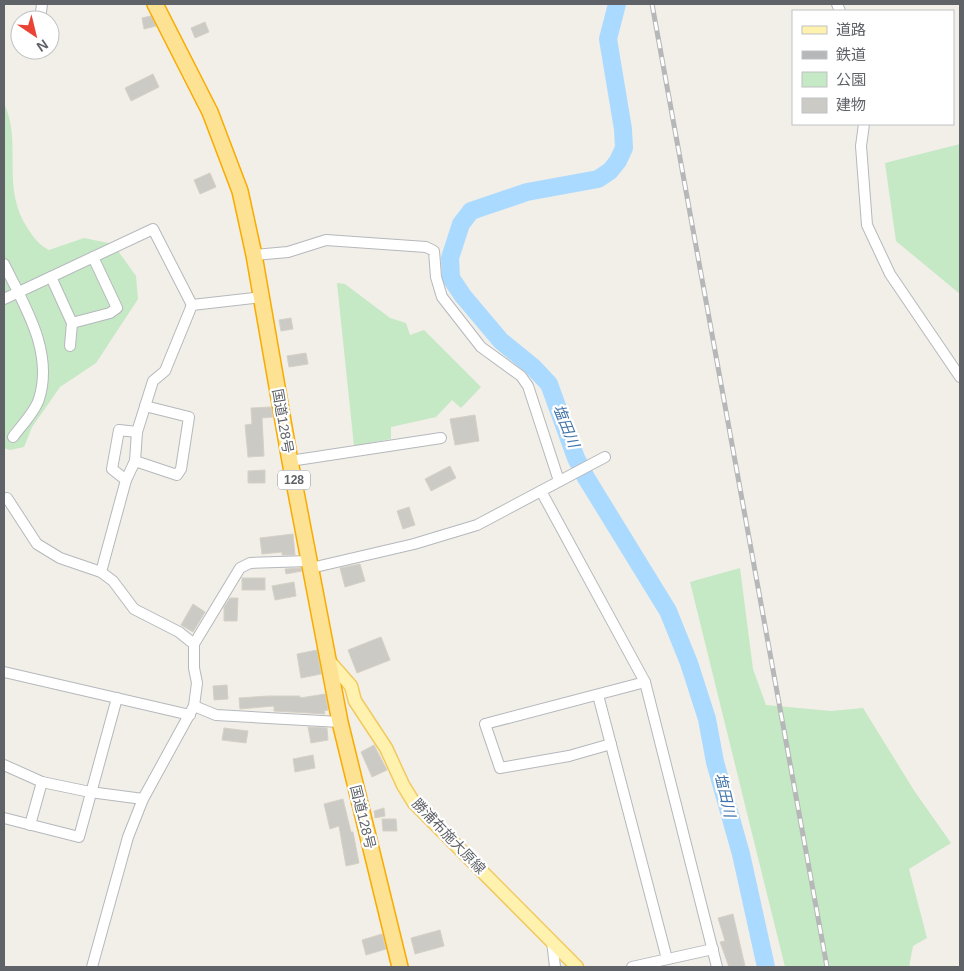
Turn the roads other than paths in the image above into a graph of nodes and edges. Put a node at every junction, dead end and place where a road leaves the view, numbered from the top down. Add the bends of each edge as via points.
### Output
1 (156, 4) edge
2 (864, 125) edge
3 (254, 255) junction
4 (92, 257) junction
5 (4, 264) edge
6 (51, 277) junction
7 (18, 292) junction
8 (262, 297) junction
9 (4, 299) edge
10 (192, 304) junction
11 (72, 323) junction
12 (70, 346) dead end
13 (960, 377) edge
14 (145, 406) junction
15 (137, 432) junction
16 (13, 437) dead end
17 (441, 438) dead end
18 (604, 457) dead end
19 (135, 461) junction
20 (290, 461) junction
21 (126, 480) junction
22 (559, 481) junction
23 (541, 492) junction
24 (7, 498) dead end
25 (310, 564) junction
26 (100, 572) junction
27 (194, 644) junction
28 (330, 662) junction
29 (4, 672) edge
30 (645, 682) junction
31 (598, 695) junction
32 (117, 698) junction
33 (192, 711) junction
34 (340, 722) junction
35 (611, 744) junction
36 (4, 765) edge
37 (42, 782) junction
38 (90, 792) junction
39 (143, 799) junction
40 (4, 818) edge
41 (30, 825) junction
42 (552, 940) junction
43 (713, 949) junction
44 (667, 959) junction
45 (92, 967) edge
46 (400, 967) edge
47 (555, 967) edge
48 (577, 967) edge
49 (632, 967) edge
50 (718, 967) edge

1 - 3 highway, 国道128号 / 128 via 210,112 240,191
2 - 13 street via 861,146 867,225 890,274
3 - 8 highway, 国道128号 / 128
3 - 22 street via 288,252 326,240 426,247 434,251 442,297 481,347 522,376 528,386
4 - 6 street
4 - 10 street via 154,229
4 - 11 street via 117,308 110,313
5 - 7 street
6 - 7 street
6 - 11 street
7 - 9 street
7 - 16 street via 39,337 43,374 39,400
8 - 10 street
8 - 20 highway, 国道128号 / 128
10 - 14 street via 165,371 153,381
11 - 12 street
14 - 15 street
14 - 19 street via 189,418 181,470 176,475
15 - 19 street
15 - 21 street via 119,430 112,469
17 - 20 street
18 - 22 street
19 - 21 street
20 - 25 highway, 国道128号 / 128
21 - 26 street
22 - 23 street
23 - 25 street via 477,525 414,544
23 - 30 street
24 - 26 street via 37,544 60,558
25 - 27 street via 250,563 240,568
25 - 28 highway, 国道128号 / 128
26 - 27 street via 112,581 134,609 179,632
27 - 33 street via 197,683
28 - 34 highway, 国道128号 / 128
28 - 42 main road, 勝浦布施大原線 via 351,686 354,701 386,748 414,803
29 - 32 street
30 - 31 street
30 - 43 street
31 - 35 street
31 - 35 street via 484,724 500,768 569,756
32 - 33 street
32 - 38 street
33 - 34 street
33 - 39 street
34 - 46 highway, 国道128号 / 128
35 - 44 street
36 - 37 street
37 - 38 street
37 - 41 street
38 - 39 street
38 - 41 street via 79,837
39 - 45 street via 128,837
40 - 41 street
42 - 47 street
42 - 48 main road, 勝浦布施大原線
43 - 44 street
43 - 50 street
44 - 49 street

